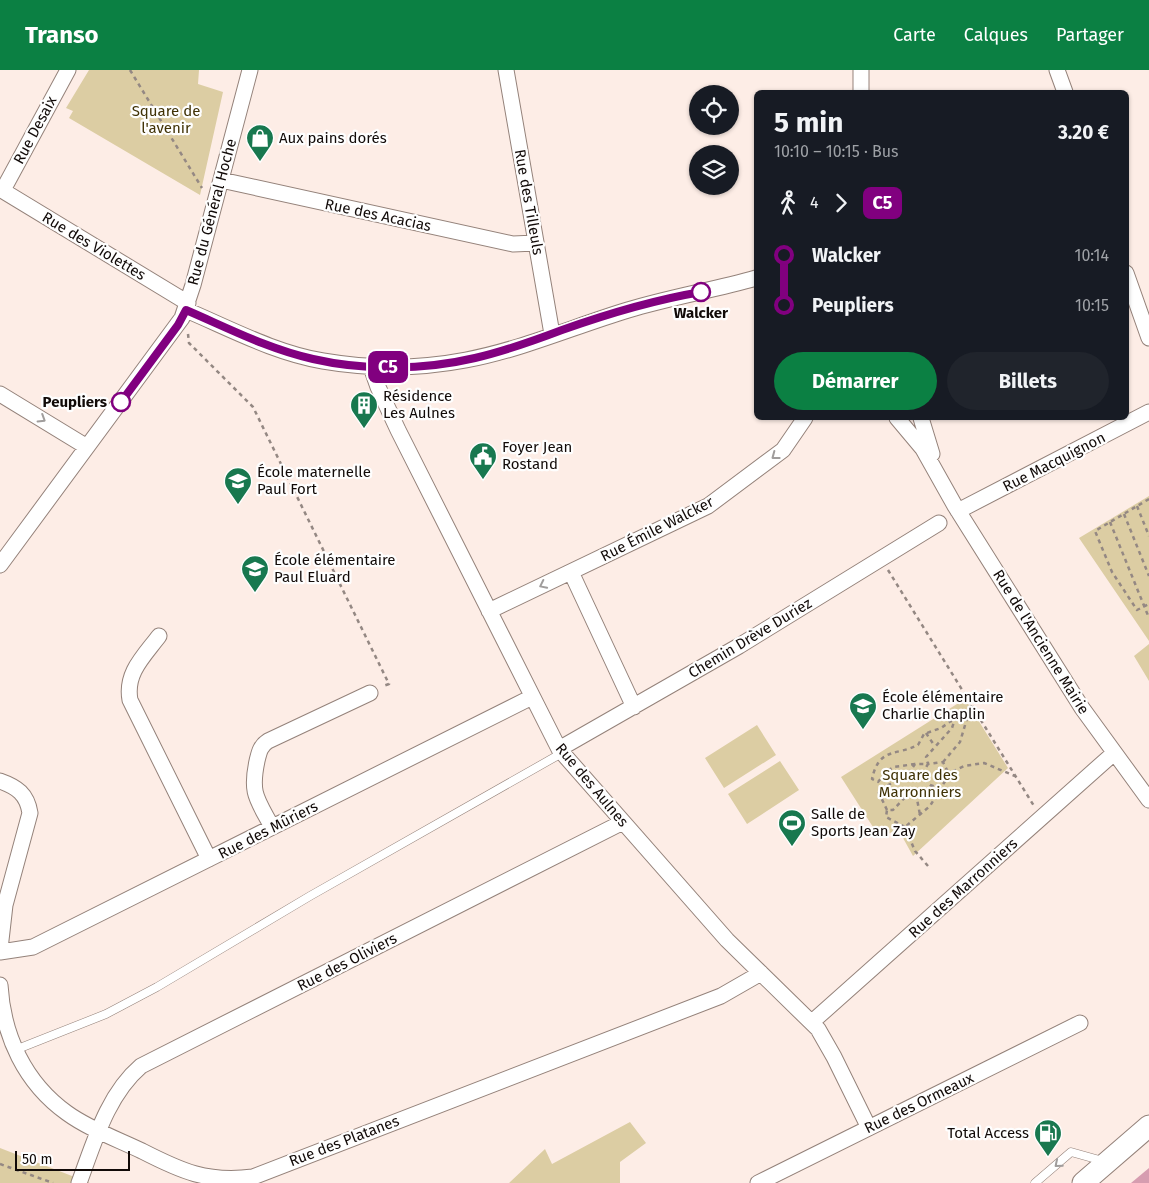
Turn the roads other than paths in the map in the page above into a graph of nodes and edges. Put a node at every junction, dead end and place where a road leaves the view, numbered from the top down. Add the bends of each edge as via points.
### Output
1 (68, 70) edge
2 (250, 70) edge
3 (506, 70) edge
4 (861, 70) edge
5 (1057, 70) edge
6 (861, 90) edge
7 (1064, 90) edge
8 (221, 180) junction
9 (1, 189) edge
10 (536, 243) junction
11 (754, 279) edge
12 (1129, 281) edge
13 (187, 307) junction
14 (552, 334) junction
15 (1149, 338) edge
16 (371, 367) junction
17 (0, 394) edge
18 (1149, 412) edge
19 (804, 420) edge
20 (899, 420) edge
21 (922, 420) edge
22 (87, 447) junction
23 (941, 479) junction
24 (958, 511) junction
25 (939, 523) dead end
26 (0, 566) edge
27 (571, 572) junction
28 (489, 611) junction
29 (159, 636) dead end
30 (370, 692) road end
31 (532, 697) junction
32 (634, 707) junction
33 (561, 751) junction
34 (1114, 753) junction
35 (0, 781) edge
36 (1149, 800) edge
37 (623, 822) junction
38 (272, 828) junction
39 (209, 859) junction
40 (0, 951) edge
41 (761, 973) junction
42 (0, 986) edge
43 (812, 1022) junction
44 (1080, 1023) dead end
45 (15, 1050) junction
46 (1149, 1126) edge
47 (869, 1128) junction
48 (98, 1130) junction
49 (1149, 1140) edge
50 (1107, 1172) edge
51 (79, 1183) edge
52 (758, 1183) edge
53 (1034, 1183) edge
54 (1083, 1183) edge

1 - 9 street, Rue Desaix
2 - 8 street, Rue du Général Hoche
3 - 10 street, Rue des Tilleuls
4 - 6 street
5 - 7 street
8 - 10 street, Rue des Acacias via 504,242
8 - 13 street, Rue du Général Hoche
9 - 13 street, Rue des Violettes
10 - 14 street, Rue des Tilleuls
11 - 14 street, Rue des Violettes via 672,298
12 - 15 street
13 - 16 street, Rue des Violettes via 253,340 289,353
13 - 22 street, Rue du Général Hoche via 178,325
14 - 16 street, Rue des Violettes via 466,360
16 - 28 street, Rue des Aulnes via 398,430
17 -> 22 street
18 - 24 street, Rue Macquignon
19 -> 27 street, Rue Émile Walcker via 783,450 708,506
20 - 23 street, Rue de l'Ancienne Mairie via 923,449
21 - 23 street, Rue de l'Ancienne Mairie
22 - 26 street, Rue du Général Hoche
23 - 24 street, Rue de l'Ancienne Mairie
24 - 34 street, Rue de l'Ancienne Mairie via 1082,708
25 - 32 street, Chemin Drève Duriez
27 -> 28 street, Rue Émile Walcker
27 - 32 street
28 - 31 street, Rue des Aulnes
29 - 39 street via 132,673 128,686 130,700
30 - 38 street via 268,741 261,748 253,786
31 - 33 street, Rue des Aulnes
31 - 38 street, Rue des Mûriers
32 - 33 street, Chemin Drève Duriez
33 - 37 street, Rue des Aulnes
33 - 45 lane via 158,987 106,1014
34 - 36 street, Rue de l'Ancienne Mairie
34 - 43 street, Rue des Marronniers
35 - 40 street via 20,790 30,813 5,905
37 - 41 street, Rue des Aulnes via 718,931
37 - 48 street, Rue des Oliviers via 141,1066 125,1082
38 - 39 street, Rue des Mûriers
39 - 40 street, Rue des Mûriers via 33,946
41 - 43 street, Rue des Aulnes
41 - 48 street, Rue des Platanes via 721,996 245,1179 218,1183 201,1180
42 - 45 street, Rue des Platanes via 5,1021
43 - 47 street, Rue des Aulnes via 828,1045
44 - 47 street, Rue des Ormeaux
45 - 48 street, Rue des Platanes via 33,1080 48,1097 66,1113
46 - 50 main road
47 - 52 street, Rue des Ormeaux
48 - 51 street, Rue des Oliviers
49 - 50 main road
50 -> 53 lane via 1071,1152
50 - 54 main road

